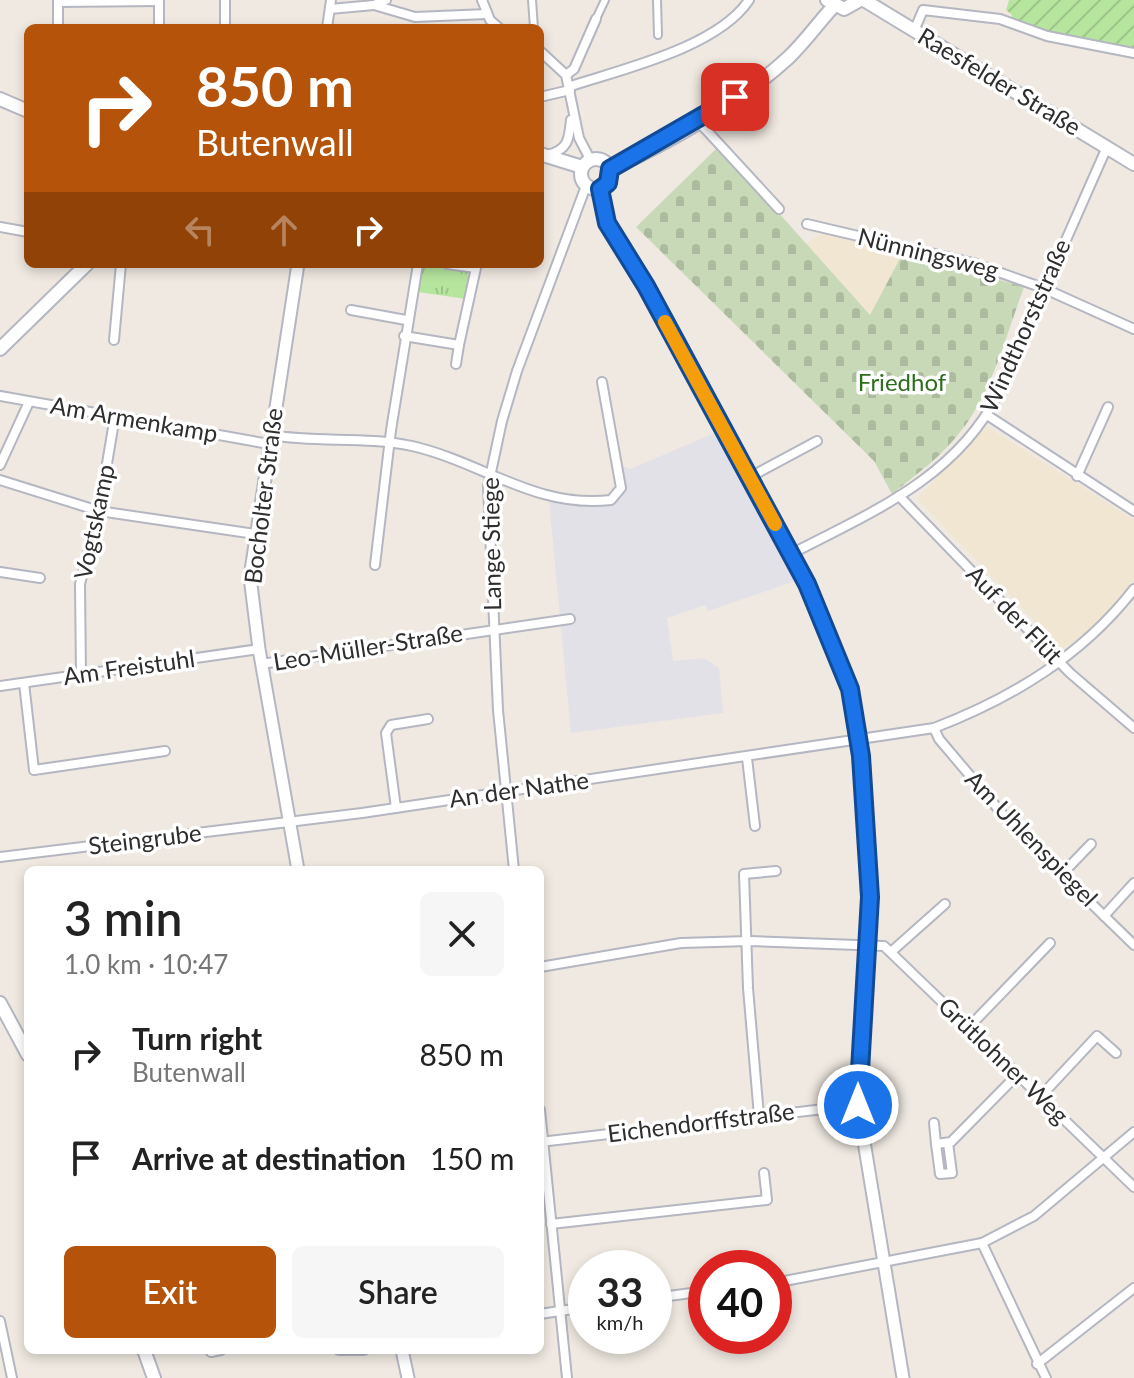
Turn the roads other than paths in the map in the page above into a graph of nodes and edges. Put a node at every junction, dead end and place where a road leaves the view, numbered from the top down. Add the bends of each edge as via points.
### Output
1 (159, 0) edge
2 (225, 0) edge
3 (386, 0) edge
4 (482, 0) edge
5 (532, 0) edge
6 (605, 0) edge
7 (657, 0) edge
8 (749, 0) edge
9 (862, 0) edge
10 (58, 1) edge
11 (830, 3) edge
12 (330, 4) edge
13 (374, 5) junction
14 (487, 14) junction
15 (596, 19) joint
16 (58, 24) edge
17 (159, 24) edge
18 (225, 24) edge
19 (328, 24) edge
20 (496, 24) edge
21 (534, 24) edge
22 (914, 31) junction
23 (658, 35) dead end
24 (1134, 53) edge
25 (544, 55) edge
26 (566, 75) junction
27 (570, 88) junction
28 (544, 96) edge
29 (0, 99) edge
30 (24, 109) edge
31 (572, 111) junction
32 (698, 121) junction
33 (1107, 147) junction
34 (544, 154) edge
35 (544, 154) edge
36 (586, 163) junction
37 (1134, 164) edge
38 (610, 169) junction
39 (593, 187) junction
40 (779, 209) dead end
41 (807, 224) dead end
42 (0, 227) edge
43 (24, 231) edge
44 (83, 268) edge
45 (121, 268) edge
46 (297, 268) edge
47 (418, 268) edge
48 (476, 268) edge
49 (1043, 288) junction
50 (351, 310) dead end
51 (406, 320) junction
52 (1134, 329) edge
53 (404, 336) junction
54 (114, 340) dead end
55 (459, 345) junction
56 (0, 349) edge
57 (456, 364) dead end
58 (602, 382) dead end
59 (0, 396) edge
60 (29, 402) junction
61 (1108, 407) dead end
62 (987, 415) junction
63 (115, 416) junction
64 (270, 440) junction
65 (817, 441) dead end
66 (390, 442) junction
67 (0, 465) edge
68 (490, 475) junction
69 (1077, 476) junction
70 (750, 477) junction
71 (0, 480) edge
72 (899, 496) junction
73 (99, 511) junction
74 (1134, 511) edge
75 (255, 534) junction
76 (791, 554) junction
77 (375, 565) dead end
78 (0, 572) edge
79 (40, 578) dead end
80 (1134, 589) edge
81 (570, 619) dead end
82 (494, 629) junction
83 (259, 649) junction
84 (1060, 663) junction
85 (261, 664) junction
86 (81, 675) junction
87 (24, 683) junction
88 (0, 686) edge
89 (428, 719) dead end
90 (934, 728) junction
91 (1134, 728) edge
92 (859, 741) junction
93 (165, 751) dead end
94 (747, 758) junction
95 (507, 792) junction
96 (396, 808) junction
97 (290, 822) junction
98 (755, 826) dead end
99 (1091, 844) dead end
100 (0, 857) edge
101 (297, 866) edge
102 (514, 866) edge
103 (776, 871) dead end
104 (1062, 874) junction
105 (1134, 883) edge
106 (945, 904) dead end
107 (1104, 916) junction
108 (749, 941) junction
109 (1050, 943) dead end
110 (867, 944) junction
111 (1134, 945) edge
112 (891, 952) junction
113 (544, 966) edge
114 (0, 1003) edge
115 (969, 1027) junction
116 (24, 1048) edge
117 (1116, 1053) dead end
118 (1017, 1075) junction
119 (1040, 1097) junction
120 (858, 1105) junction
121 (759, 1116) junction
122 (934, 1123) dead end
123 (1134, 1132) edge
124 (544, 1142) edge
125 (948, 1143) junction
126 (936, 1144) junction
127 (1104, 1157) junction
128 (544, 1160) edge
129 (764, 1173) dead end
130 (1134, 1187) edge
131 (551, 1224) junction
132 (982, 1243) junction
133 (884, 1264) junction
134 (792, 1280) edge
135 (1134, 1288) edge
136 (568, 1309) edge
137 (560, 1310) junction
138 (544, 1313) edge
139 (0, 1321) edge
140 (145, 1354) edge
141 (403, 1354) edge
142 (1037, 1364) junction
143 (12, 1378) edge
144 (154, 1378) edge
145 (408, 1378) edge
146 (567, 1378) edge
147 (903, 1378) edge
148 (1046, 1378) edge

1 - 10 street
1 - 17 street
2 - 18 street
3 - 13 street
4 - 14 street
5 - 21 street
6 - 15 street
7 - 23 street
8 - 27 street via 726,25 703,38
9 - 11 main road via 849,9
9 - 22 main road, Raesfelder Straße
10 - 16 street
11 - 32 main road via 787,58
12 - 13 street
12 - 19 street
13 - 14 street via 415,17
14 - 20 street
15 - 26 street via 574,69
22 - 24 street via 923,10 986,16 1047,36
22 - 33 main road, Raesfelder Straße
25 - 26 street
26 - 27 street
27 - 28 street
27 - 31 street
29 - 30 main road
31 - 34 street via 567,144 559,152
31 - 36 street
32 - 38 main road
32 - 40 street
33 - 37 main road, Raesfelder Straße
33 - 49 street, Windthorststraße
35 - 36 main road
36 - 38 main road via 600,159
36 - 39 main road via 581,177
38 - 39 main road via 608,183
39 - 68 street, Lange Stiege via 517,371
39 - 70 street via 607,223
41 - 49 street, Nünningsweg via 973,263
42 - 43 street
44 - 56 main road
45 - 54 street
46 - 64 street, Bocholter Straße
47 - 51 street via 412,313
48 - 55 street
49 - 52 street, Nünningsweg
49 - 62 street, Windthorststraße
50 - 51 street
51 - 53 street
53 - 55 street
53 - 66 street
55 - 57 street
58 - 68 street, Am Armenkamp via 620,478 618,495 611,500 570,501
59 - 60 street, Am Armenkamp
60 - 63 street, Am Armenkamp
60 - 67 street
61 - 69 street
62 - 69 street
62 - 72 street, Windthorststraße via 930,477
63 - 64 street, Am Armenkamp
63 - 73 street, Vogtskamp
64 - 66 street, Am Armenkamp
64 - 75 street, Bocholter Straße
65 - 70 street
66 - 68 street, Am Armenkamp
66 - 77 street
68 - 82 street, Lange Stiege
69 - 74 street
70 - 76 street
71 - 73 street
72 - 76 street, Windthorststraße
72 - 84 street, Auf der Flüt
73 - 75 street
73 - 86 street, Vogtskamp via 80,584
75 - 83 street, Bocholter Straße via 251,594
76 - 92 street via 850,689
78 - 79 street
80 - 84 street, An der Nathe
81 - 82 street, Leo-Müller-Straße
82 - 85 street, Leo-Müller-Straße
82 - 95 street, Lange Stiege
83 - 85 street, Bocholter Straße
83 - 86 street, Am Freistuhl
84 - 90 street, An der Nathe via 971,714
84 - 91 street, Auf der Flüt
85 - 97 street, Bocholter Straße
86 - 87 street, Am Freistuhl
87 - 88 street, Am Freistuhl
87 - 93 street via 34,770
89 - 96 street via 391,725 386,733
90 - 92 street, An der Nathe
90 - 104 street, Am Uhlenspiegel via 1003,815
92 - 94 street, An der Nathe
92 - 110 street via 870,897
94 - 95 street, An der Nathe
94 - 98 street
95 - 96 street, An der Nathe
95 - 102 street, Lange Stiege
96 - 97 street, An der Nathe
97 - 100 street, Steingrube
97 - 101 street, Bocholter Straße
99 - 104 street
103 - 108 street via 744,874
104 - 107 street, Am Uhlenspiegel
105 - 107 street
106 - 112 street
107 - 111 street, Am Uhlenspiegel
108 - 110 street, Grütlohner Weg
108 - 113 street, Grütlohner Weg via 664,944
108 - 121 street
109 - 115 street
110 - 112 street, Grütlohner Weg
110 - 120 street
112 - 115 street, Grütlohner Weg
114 - 116 main road
115 - 118 street, Grütlohner Weg
117 - 119 street via 1097,1036
118 - 119 street, Grütlohner Weg
118 - 125 street
119 - 127 street, Grütlohner Weg
120 - 121 street, Eichendorffstraße
120 - 133 street
121 - 124 street, Eichendorffstraße
122 - 126 street
123 - 127 street
125 - 126 street
125 - 126 street via 952,1173 940,1174
127 - 130 street, Grütlohner Weg
127 - 132 street via 1034,1216
128 - 131 street
129 - 131 street via 767,1200
131 - 137 street
132 - 133 street
132 - 142 street
133 - 134 street
133 - 147 street
135 - 142 street
136 - 137 street
137 - 138 street
137 - 146 street
139 - 143 street
140 - 144 main road
141 - 145 street
142 - 148 street

